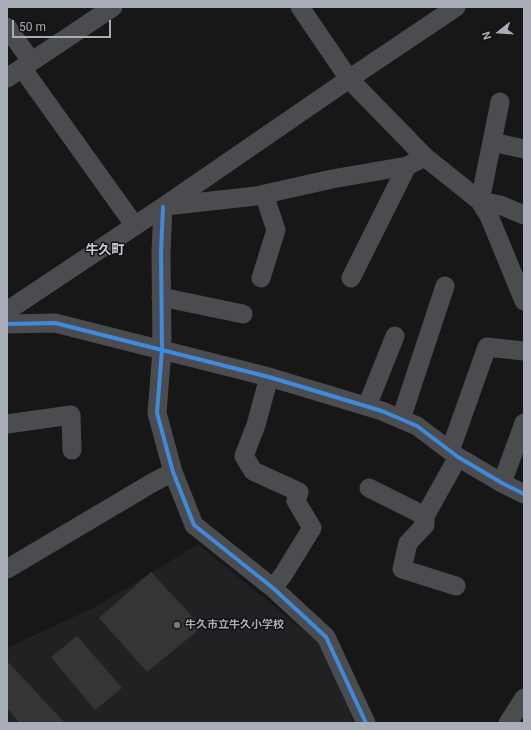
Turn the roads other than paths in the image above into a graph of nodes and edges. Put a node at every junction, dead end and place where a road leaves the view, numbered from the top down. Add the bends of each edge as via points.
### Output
1 (113, 7) edge
2 (300, 7) edge
3 (456, 7) edge
4 (7, 27) edge
5 (20, 69) edge
6 (350, 79) junction
7 (500, 102) dead end
8 (492, 142) junction
9 (524, 149) edge
10 (426, 157) junction
11 (407, 166) junction
12 (264, 194) junction
13 (480, 201) junction
14 (163, 207) junction
15 (524, 215) edge
16 (135, 226) junction
17 (261, 278) dead end
18 (351, 278) dead end
19 (445, 286) dead end
20 (162, 297) junction
21 (524, 301) edge
22 (7, 311) edge
23 (243, 314) dead end
24 (7, 324) edge
25 (395, 336) dead end
26 (162, 350) junction
27 (524, 351) edge
28 (269, 377) junction
29 (367, 406) junction
30 (401, 419) junction
31 (524, 423) edge
32 (7, 424) edge
33 (72, 450) dead end
34 (454, 454) junction
35 (173, 472) junction
36 (502, 483) junction
37 (369, 488) dead end
38 (524, 494) edge
39 (425, 516) junction
40 (7, 570) edge
41 (456, 586) dead end
42 (273, 588) junction
43 (524, 698) edge
44 (366, 723) edge
45 (508, 723) edge

1 - 5 street
2 - 6 street
3 - 6 street
4 - 5 street
5 - 16 street
6 - 10 street
6 - 14 street
7 - 8 street
8 - 9 street
8 - 13 street
10 - 11 street
10 - 13 street
11 - 12 street
11 - 18 street
12 - 14 street
12 - 17 street via 276,230
13 - 15 street via 500,205
13 - 21 street via 489,216
14 - 16 street
14 - 20 street
16 - 22 street
19 - 30 street
20 - 23 street
20 - 26 street
24 - 26 street via 55,323
25 - 29 street
26 - 28 street
26 - 35 street via 157,413
27 - 34 street via 487,347
28 - 29 street
28 - 42 street via 256,425 244,456 253,470 298,492 296,501 312,528
29 - 30 street
30 - 34 street via 418,426
31 - 36 street
32 - 33 street via 71,415
34 - 36 street
34 - 39 street
35 - 40 street
35 - 42 street via 194,525
36 - 38 street
37 - 39 street
39 - 41 street via 425,525 408,543 402,569
42 - 44 street via 326,637
43 - 45 street

